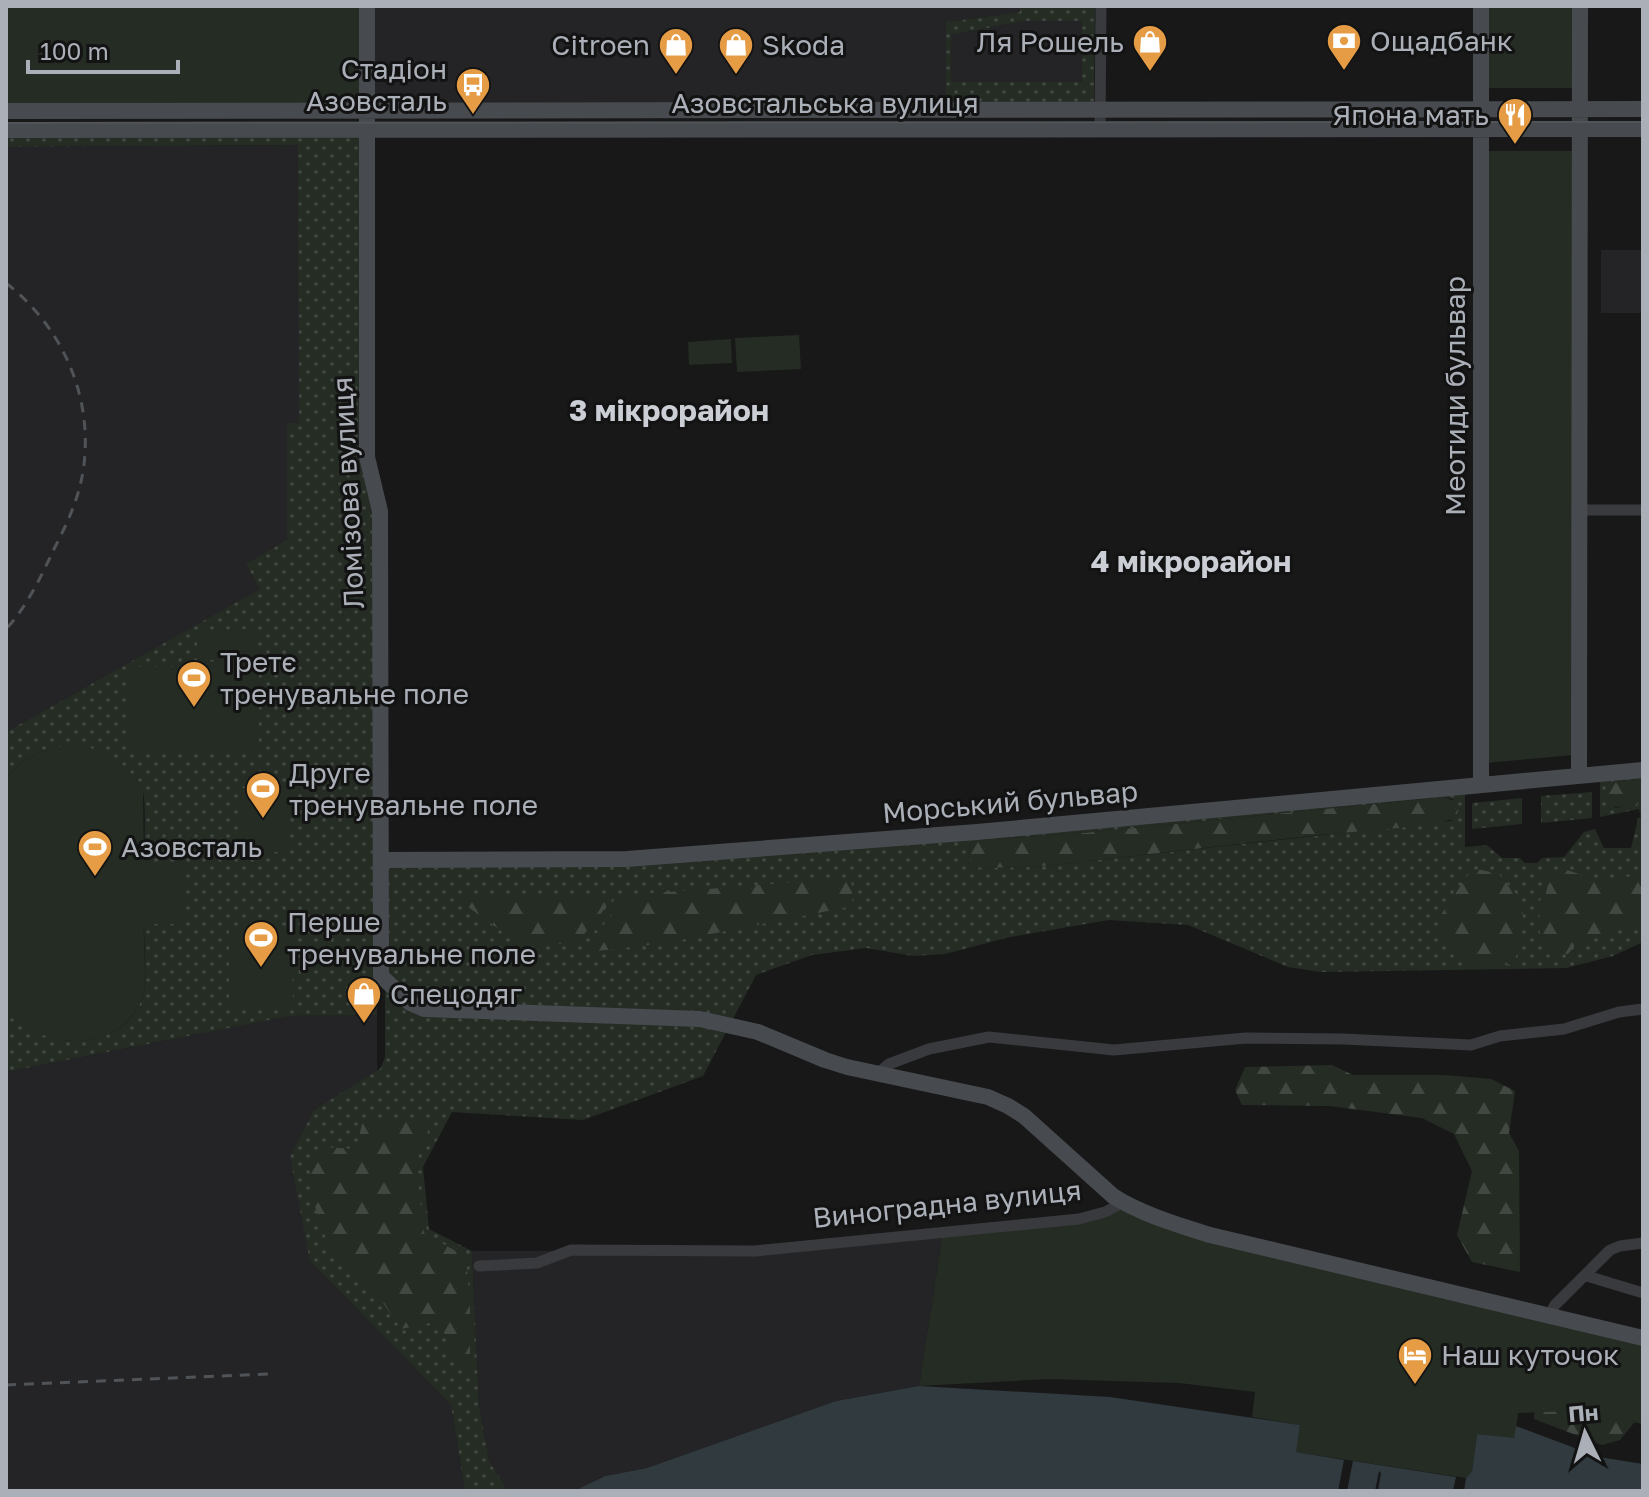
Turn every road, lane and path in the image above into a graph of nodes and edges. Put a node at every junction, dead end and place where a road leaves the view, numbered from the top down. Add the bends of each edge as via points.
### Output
1 (367, 6) edge
2 (1101, 6) edge
3 (1481, 6) edge
4 (1580, 6) edge
5 (367, 109) junction
6 (1100, 109) junction
7 (1481, 109) junction
8 (1580, 109) junction
9 (1643, 109) edge
10 (6, 111) edge
11 (367, 128) junction
12 (1100, 129) junction
13 (1481, 129) junction
14 (1580, 129) junction
15 (1643, 129) edge
16 (6, 130) edge
17 (1579, 510) junction
18 (1643, 510) edge
19 (1643, 770) edge
20 (1579, 776) junction
21 (1481, 785) junction
22 (381, 860) junction
23 (1643, 1009) edge
24 (877, 1074) junction
25 (1124, 1202) junction
26 (1643, 1243) edge
27 (479, 1266) dead end
28 (1587, 1276) junction
29 (1643, 1293) edge
30 (1549, 1316) junction
31 (1643, 1338) edge

1 - 5 street, Ломізова вулиця
2 - 6 street
3 - 7 street, Меотиди бульвар
4 - 8 street
5 - 6 street, Азовстальська вулиця
5 - 10 street, Азовстальська вулиця
5 - 11 street, Ломізова вулиця
6 - 7 street, Азовстальська вулиця
6 - 12 street
7 - 8 street, Азовстальська вулиця
7 - 13 street, Меотиди бульвар
8 - 9 street, Азовстальська вулиця
8 - 14 street
11 - 12 street, Азовстальська вулиця
11 - 16 street, Азовстальська вулиця
11 - 22 street, Ломізова вулиця via 367,457 380,511
12 - 13 street, Азовстальська вулиця
13 - 14 street, Азовстальська вулиця
13 - 21 street, Меотиди бульвар
14 - 15 street, Азовстальська вулиця
14 - 17 street
17 - 18 street
17 - 20 street
19 - 20 street, Морський бульвар
20 - 21 street, Морський бульвар
21 - 22 street, Морський бульвар via 627,859
22 - 24 street, Ломізова вулиця via 381,976 410,1003 424,1009 700,1019 758,1032 825,1060
23 - 24 street via 1471,1045 1246,1038 1114,1050 989,1037 929,1049
24 - 25 street via 1008,1106
25 - 27 street, Виноградна вулиця via 1079,1219 755,1251 571,1250 537,1263
25 - 30 street, Виноградна вулиця via 1210,1235
26 - 28 street via 1610,1250
28 - 29 street
28 - 30 street
30 - 31 street, Виноградна вулиця

